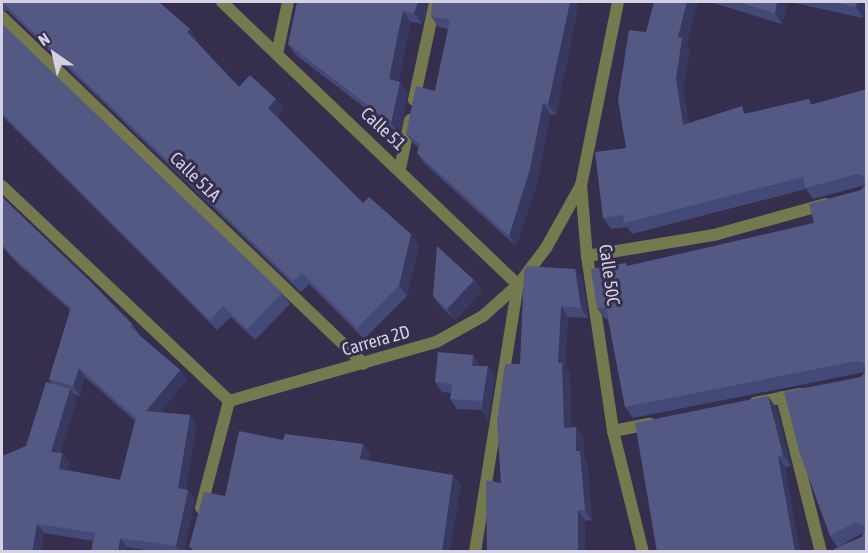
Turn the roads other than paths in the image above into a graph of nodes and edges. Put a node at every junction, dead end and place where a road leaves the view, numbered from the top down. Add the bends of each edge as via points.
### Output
1 (222, 2) edge
2 (288, 2) edge
3 (435, 2) edge
4 (618, 2) edge
5 (2, 17) edge
6 (277, 54) junction
7 (400, 169) junction
8 (581, 185) junction
9 (2, 186) edge
10 (845, 199) edge
11 (587, 256) junction
12 (518, 285) junction
13 (364, 364) junction
14 (814, 391) edge
15 (782, 397) junction
16 (229, 401) junction
17 (737, 406) edge
18 (669, 420) edge
19 (613, 431) junction
20 (199, 517) edge
21 (475, 552) edge
22 (643, 552) edge
23 (821, 552) edge

1 - 6 street, Calle 51
2 - 6 street
3 - 7 street
4 - 8 street, Calle 50C
5 - 13 street, Calle 51A
6 - 7 street, Calle 51
7 - 12 street, Calle 51
8 - 11 street, Calle 50C
8 - 12 street via 546,248
9 - 16 street
10 - 11 street via 714,235
11 - 19 street, Calle 50C
12 - 13 street, Carrera 2D via 483,316 436,342
12 - 21 street
13 - 16 street, Carrera 2D
14 - 15 street
15 - 17 street
15 - 23 street
16 - 20 street
18 - 19 street
19 - 22 street, Calle 50C

